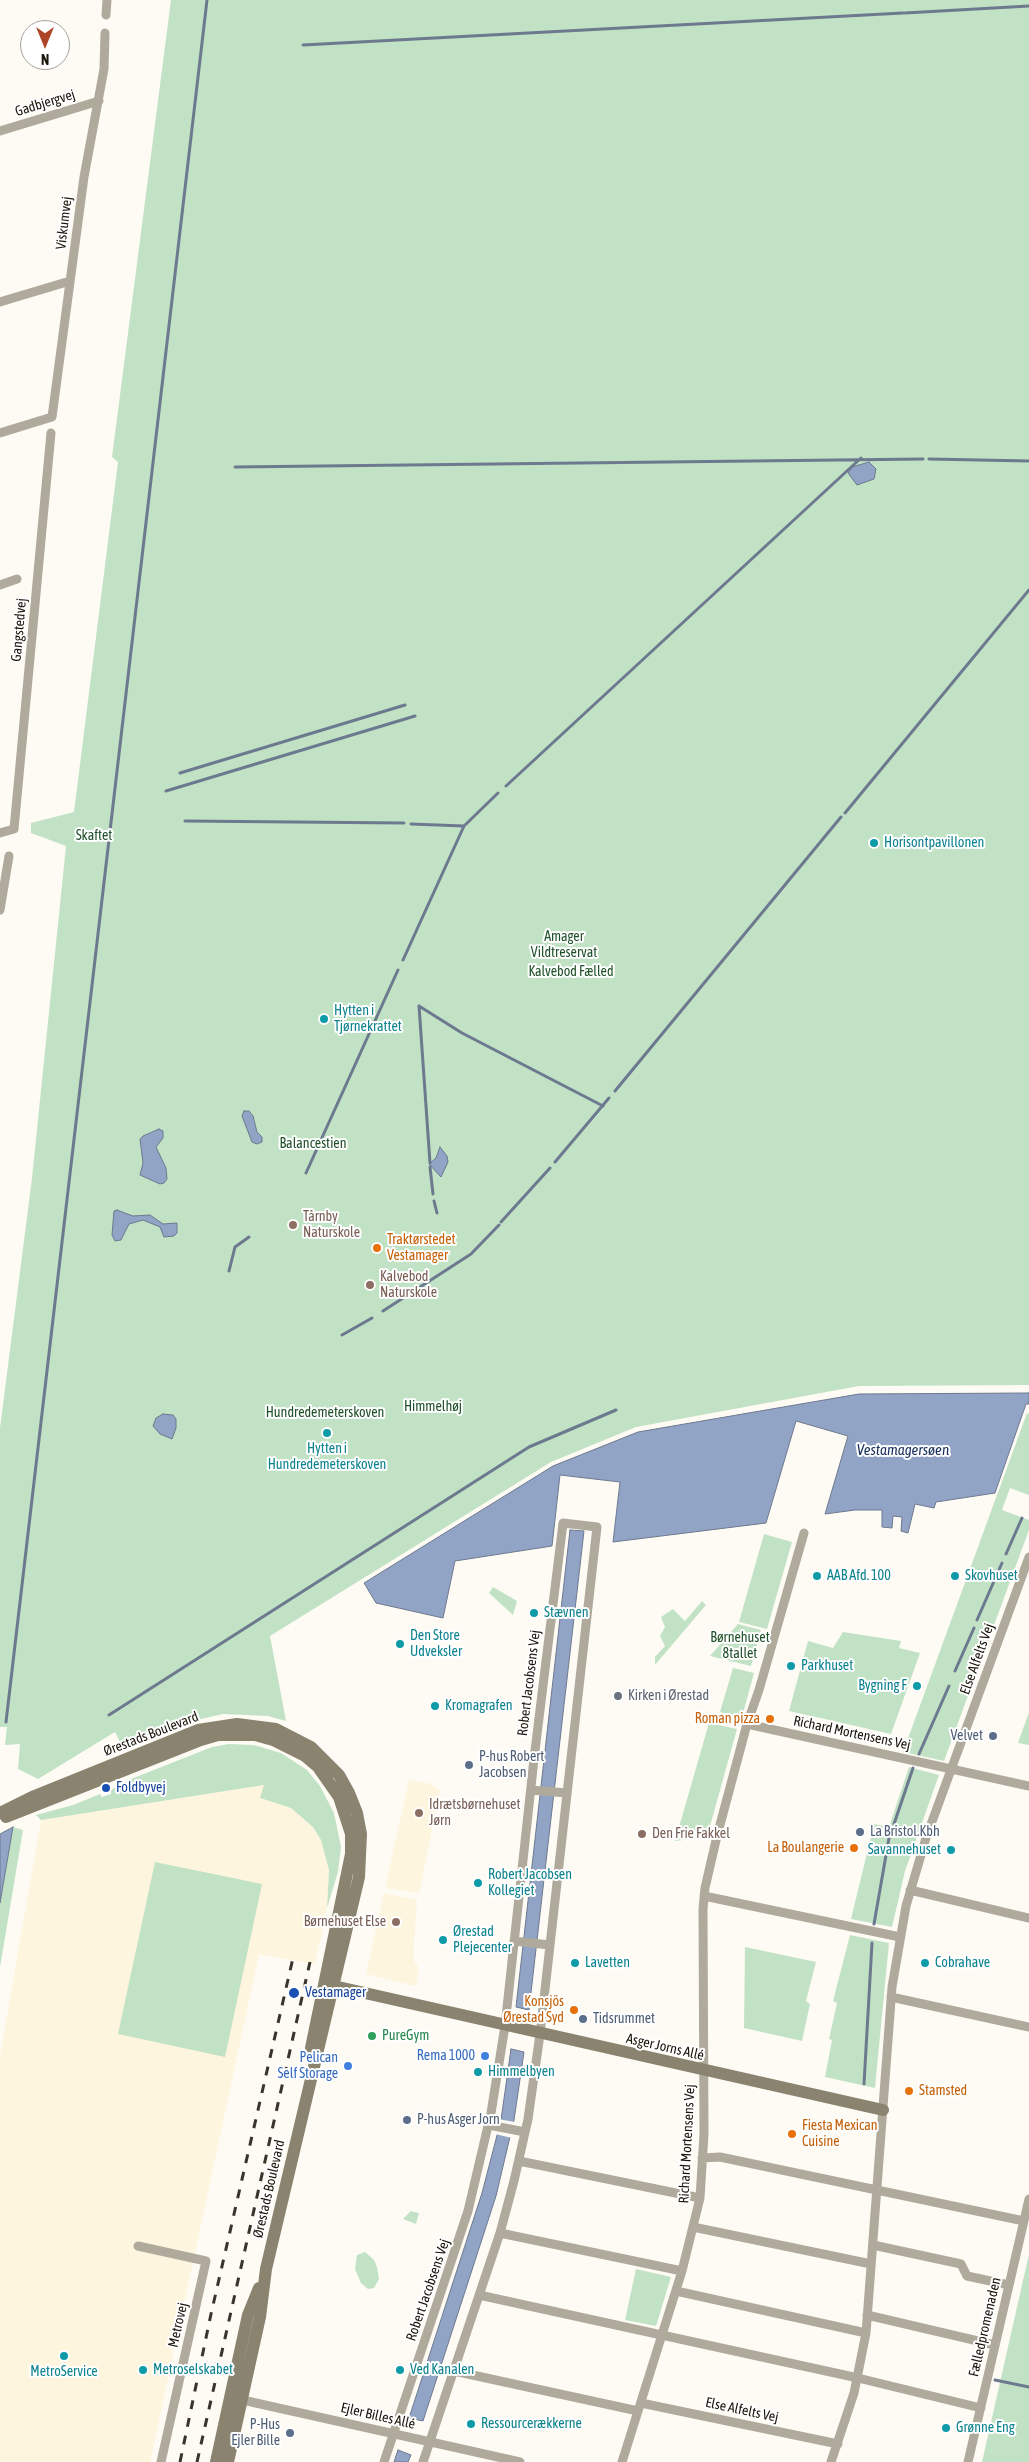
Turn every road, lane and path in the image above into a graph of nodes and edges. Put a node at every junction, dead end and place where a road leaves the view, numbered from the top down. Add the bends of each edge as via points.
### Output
1 (107, 0) edge
2 (106, 15) dead end
3 (105, 33) dead end
4 (99, 101) junction
5 (0, 131) edge
6 (70, 281) junction
7 (0, 302) edge
8 (0, 433) edge
9 (51, 433) dead end
10 (17, 580) dead end
11 (0, 584) edge
12 (0, 833) edge
13 (9, 856) dead end
14 (0, 910) edge
15 (804, 1532) dead end
16 (1029, 1558) edge
17 (747, 1724) junction
18 (951, 1769) junction
19 (1029, 1786) edge
20 (534, 1790) junction
21 (562, 1793) junction
22 (31, 1802) junction
23 (0, 1813) edge
24 (0, 1820) edge
25 (910, 1890) junction
26 (704, 1896) junction
27 (1029, 1918) edge
28 (900, 1937) junction
29 (514, 1941) junction
30 (550, 1945) junction
31 (328, 1984) junction
32 (892, 1997) junction
33 (505, 2026) junction
34 (1029, 2027) edge
35 (540, 2034) junction
36 (704, 2071) junction
37 (883, 2110) junction
38 (493, 2126) junction
39 (525, 2132) junction
40 (702, 2158) junction
41 (519, 2161) junction
42 (876, 2190) junction
43 (700, 2198) junction
44 (1029, 2199) edge
45 (1024, 2221) junction
46 (693, 2227) junction
47 (500, 2233) junction
48 (873, 2245) junction
49 (138, 2246) dead end
50 (871, 2264) junction
51 (682, 2271) junction
52 (1009, 2285) junction
53 (676, 2290) junction
54 (480, 2295) junction
55 (868, 2315) junction
56 (866, 2333) junction
57 (663, 2335) junction
58 (996, 2345) junction
59 (454, 2371) junction
60 (858, 2378) junction
61 (236, 2399) junction
62 (640, 2407) junction
63 (981, 2408) junction
64 (393, 2434) junction
65 (430, 2442) junction
66 (838, 2444) junction
67 (161, 2462) edge
68 (216, 2462) edge
69 (228, 2462) edge
70 (384, 2462) edge
71 (423, 2462) edge
72 (520, 2462) edge
73 (622, 2462) edge
74 (831, 2462) edge
75 (968, 2462) edge

1 - 2 street
3 - 4 street, Viskumvej
4 - 5 street, Gadbjergvej
4 - 6 street, Viskumvej via 84,177
6 - 7 street
6 - 8 street, Viskumvej via 52,417
9 - 12 street, Gangstedvej via 14,828
10 - 11 street
13 - 14 street
15 - 17 street, Richard Mortensens Vej
16 - 18 street, Else Alfelts Vej
17 - 18 street, Richard Mortensens Vej
17 - 26 street, Richard Mortensens Vej
18 - 19 street
18 - 25 street, Else Alfelts Vej
20 - 21 street
20 - 21 street, Robert Jacobsens Vej via 563,1523 597,1526
20 - 29 street, Robert Jacobsens Vej
21 - 30 street, Robert Jacobsens Vej
22 - 23 street
22 - 24 street
22 - 31 street, Ørestads Boulevard via 198,1730 217,1726 265,1727 311,1747 339,1775 357,1813 361,1834 359,1877
25 - 27 street
25 - 28 street, Else Alfelts Vej
26 - 28 street
26 - 36 street, Richard Mortensens Vej
28 - 32 street, Else Alfelts Vej
29 - 30 street
29 - 33 street, Robert Jacobsens Vej
30 - 35 street, Robert Jacobsens Vej
31 - 33 street, Asger Jorns Allé
31 - 61 street, Ørestads Boulevard via 311,2084 266,2269 248,2316
32 - 34 street
32 - 37 street, Else Alfelts Vej
33 - 35 street, Asger Jorns Allé
33 - 38 street, Robert Jacobsens Vej
35 - 36 street, Asger Jorns Allé
35 - 39 street, Robert Jacobsens Vej
36 - 37 street, Asger Jorns Allé
36 - 40 street, Richard Mortensens Vej
37 - 42 street, Else Alfelts Vej
38 - 39 street
38 - 64 street, Robert Jacobsens Vej
39 - 41 street, Robert Jacobsens Vej
40 - 42 street via 720,2157
40 - 43 street, Richard Mortensens Vej
41 - 43 street
41 - 47 street, Robert Jacobsens Vej
42 - 45 street
42 - 48 street, Else Alfelts Vej
43 - 46 street, Richard Mortensens Vej
44 - 45 street, Fælledpromenaden
45 - 52 street, Fælledpromenaden
46 - 50 street
46 - 51 street, Richard Mortensens Vej
47 - 51 street
47 - 54 street, Robert Jacobsens Vej
48 - 50 street, Else Alfelts Vej
48 - 52 street via 961,2264 967,2276
49 - 67 street, Metrovej via 206,2261
50 - 55 street, Else Alfelts Vej
51 - 53 street, Richard Mortensens Vej
52 - 58 street, Fælledpromenaden
53 - 56 street
53 - 57 street, Richard Mortensens Vej
54 - 57 street
54 - 59 street, Robert Jacobsens Vej
55 - 56 street, Else Alfelts Vej
55 - 58 street
56 - 60 street, Else Alfelts Vej
57 - 60 street
57 - 62 street, Richard Mortensens Vej
58 - 63 street, Fælledpromenaden
59 - 62 street
59 - 65 street, Robert Jacobsens Vej
60 - 63 street
60 - 66 street, Else Alfelts Vej
61 - 64 street, Ejler Billes Allé
61 - 68 street, Ørestads Boulevard
61 - 69 street, Ørestads Boulevard
62 - 66 street, Else Alfelts Vej
62 - 73 street, Richard Mortensens Vej
63 - 75 street, Fælledpromenaden
64 - 65 street, Ejler Billes Allé
64 - 70 street, Robert Jacobsens Vej
65 - 71 street, Robert Jacobsens Vej
65 - 72 street, Ejler Billes Allé
66 - 74 street, Else Alfelts Vej

